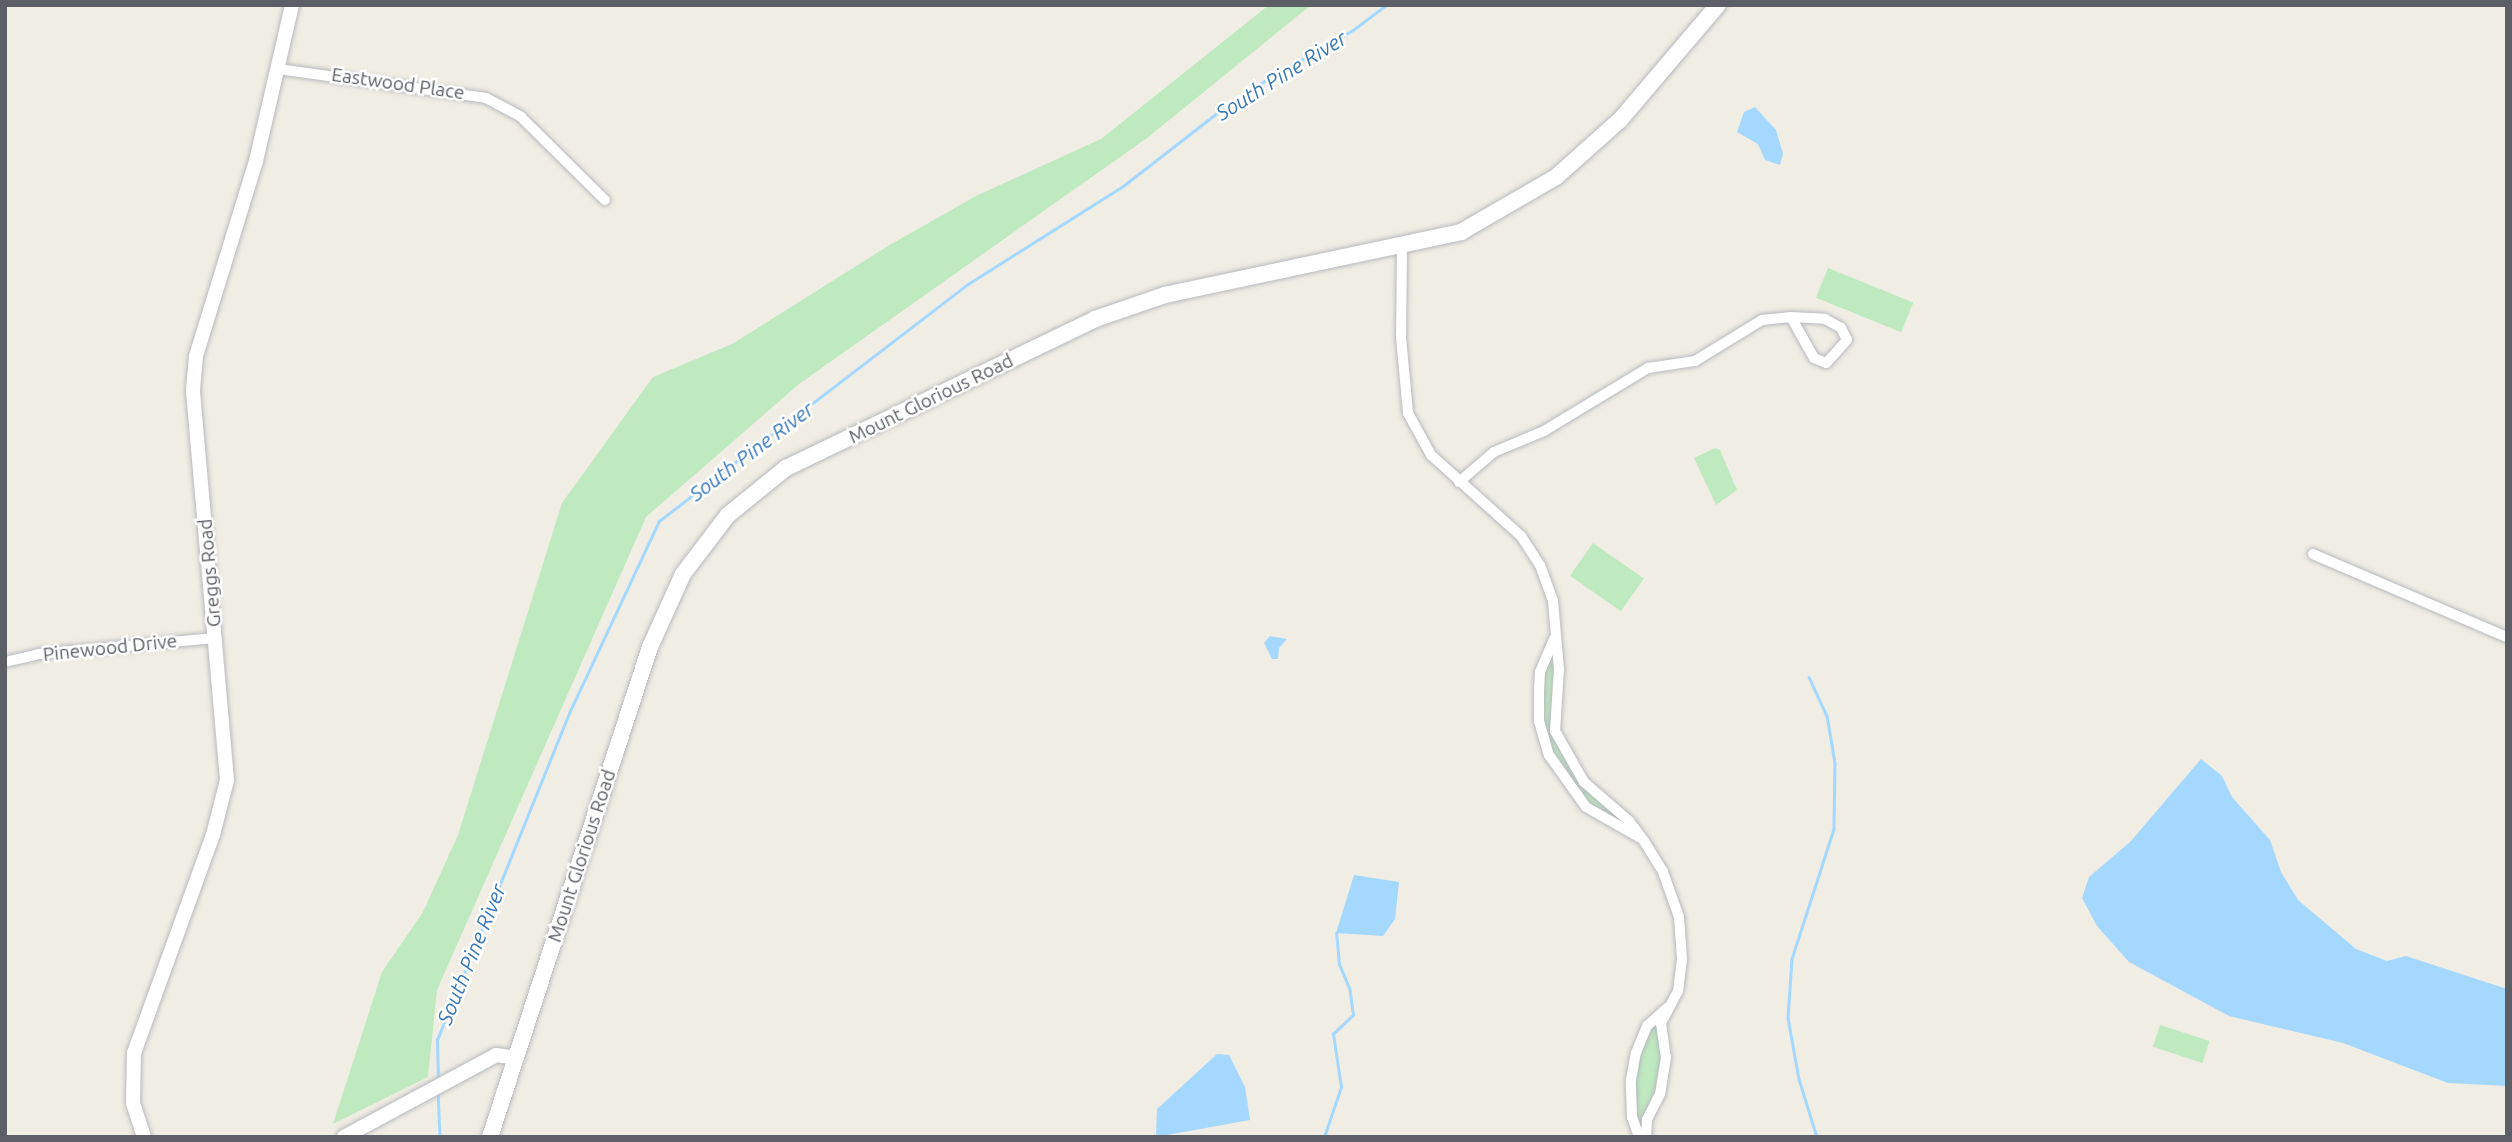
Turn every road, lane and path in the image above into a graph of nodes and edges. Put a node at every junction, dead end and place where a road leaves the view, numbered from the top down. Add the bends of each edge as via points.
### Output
1 (292, 5) edge
2 (1713, 11) edge
3 (278, 68) junction
4 (605, 200) dead end
5 (1402, 248) junction
6 (1791, 317) junction
7 (1459, 482) junction
8 (2313, 554) dead end
9 (2507, 637) edge
10 (215, 638) junction
11 (1554, 639) junction
12 (5, 662) edge
13 (1575, 769) junction
14 (1561, 777) junction
15 (1644, 841) junction
16 (1669, 1007) junction
17 (517, 1058) junction
18 (144, 1137) edge
19 (344, 1137) edge
20 (490, 1137) edge
21 (1639, 1137) edge
22 (1646, 1137) edge

1 - 3 street, Greggs Road
2 - 5 main road, Mount Glorious Road via 1619,120 1556,177 1461,232
3 - 4 street, Eastwood Place via 486,98 521,117
3 - 10 street, Greggs Road via 196,356 193,390
5 - 7 street via 1401,337 1408,413 1431,455
5 - 17 main road, Mount Glorious Road via 1165,295 1095,319 786,468 728,515 683,574 650,647
6 - 6 street via 1825,319 1841,328 1847,340 1826,363 1814,358
6 - 7 street via 1762,320 1695,361 1648,368 1555,425 1494,452
7 - 11 street via 1521,536 1540,565 1553,601
8 - 9 street
10 - 12 street, Pinewood Drive via 39,654
10 - 18 street, Greggs Road via 227,780 214,835 134,1053 134,1103
11 - 13 street via 1559,669 1555,731
11 - 14 street via 1540,672 1539,720
13 - 14 street
13 - 15 street
14 - 15 street via 1586,807
15 - 16 street via 1663,872 1679,918 1682,959 1678,992
16 - 21 street via 1647,1027 1636,1053 1632,1118
16 - 22 street via 1661,1023 1665,1057 1660,1094 1647,1120
17 - 19 street via 496,1055
17 - 20 main road, Mount Glorious Road

